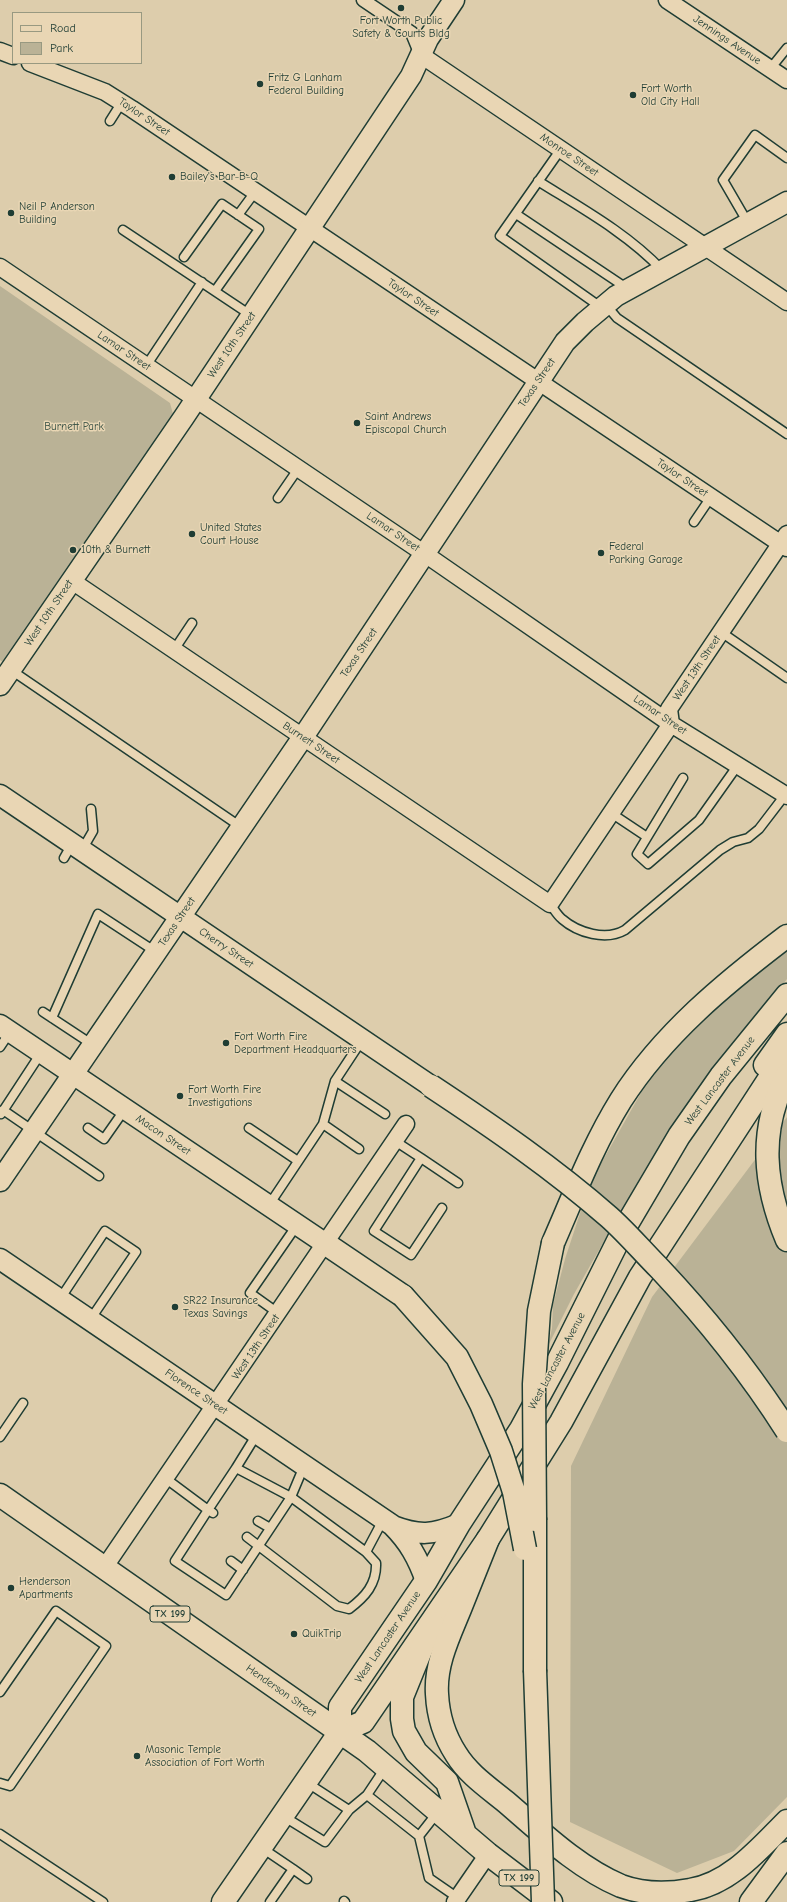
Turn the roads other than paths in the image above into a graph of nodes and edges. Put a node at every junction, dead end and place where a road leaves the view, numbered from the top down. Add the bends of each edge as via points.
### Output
1 (363, 0) edge
2 (454, 0) edge
3 (667, 0) edge
4 (787, 48) edge
5 (0, 51) edge
6 (421, 55) junction
7 (12, 56) edge
8 (33, 64) edge
9 (770, 69) junction
10 (787, 80) edge
11 (122, 102) junction
12 (110, 121) dead end
13 (561, 149) junction
14 (787, 158) edge
15 (538, 181) junction
16 (255, 192) junction
17 (787, 202) edge
18 (516, 214) junction
19 (238, 215) junction
20 (748, 223) junction
21 (310, 228) junction
22 (124, 230) dead end
23 (705, 246) junction
24 (184, 257) dead end
25 (0, 267) edge
26 (662, 270) junction
27 (202, 282) junction
28 (628, 289) junction
29 (215, 291) junction
30 (787, 302) edge
31 (604, 306) junction
32 (252, 316) junction
33 (146, 366) junction
34 (539, 382) junction
35 (196, 399) junction
36 (787, 434) edge
37 (298, 469) junction
38 (711, 497) junction
39 (278, 498) dead end
40 (694, 522) dead end
41 (785, 542) edge
42 (425, 554) junction
43 (72, 581) junction
44 (192, 623) dead end
45 (721, 632) junction
46 (174, 650) junction
47 (5, 678) edge
48 (787, 678) edge
49 (671, 724) junction
50 (303, 737) junction
51 (738, 765) junction
52 (683, 778) dead end
53 (0, 795) edge
54 (786, 795) edge
55 (91, 809) dead end
56 (611, 813) junction
57 (241, 827) junction
58 (647, 837) junction
59 (72, 851) junction
60 (550, 904) junction
61 (180, 917) junction
62 (787, 936) edge
63 (156, 952) junction
64 (787, 995) edge
65 (43, 1012) dead end
66 (52, 1018) junction
67 (787, 1034) edge
68 (3, 1035) edge
69 (362, 1040) junction
70 (93, 1045) junction
71 (41, 1053) junction
72 (787, 1055) edge
73 (73, 1074) junction
74 (787, 1075) edge
75 (335, 1081) junction
76 (431, 1086) joint
77 (125, 1109) junction
78 (2, 1113) edge
79 (385, 1114) dead end
80 (323, 1124) junction
81 (406, 1124) dead end
82 (88, 1128) dead end
83 (249, 1128) dead end
84 (34, 1131) junction
85 (395, 1141) junction
86 (360, 1149) dead end
87 (420, 1158) junction
88 (298, 1161) junction
89 (1, 1175) edge
90 (98, 1176) dead end
91 (458, 1183) dead end
92 (268, 1205) junction
93 (442, 1208) dead end
94 (297, 1225) junction
95 (787, 1240) edge
96 (326, 1244) junction
97 (0, 1259) edge
98 (640, 1277) junction
99 (60, 1300) junction
100 (278, 1313) junction
101 (90, 1320) junction
102 (23, 1403) dead end
103 (216, 1406) junction
104 (787, 1431) edge
105 (257, 1434) junction
106 (0, 1437) edge
107 (304, 1466) junction
108 (236, 1468) junction
109 (165, 1478) junction
110 (0, 1495) edge
111 (291, 1497) junction
112 (211, 1512) junction
113 (258, 1520) dead end
114 (388, 1523) junction
115 (459, 1524) junction
116 (270, 1528) junction
117 (247, 1538) dead end
118 (488, 1539) junction
119 (259, 1546) junction
120 (366, 1552) junction
121 (231, 1561) dead end
122 (104, 1568) junction
123 (243, 1570) junction
124 (426, 1580) junction
125 (534, 1609) junction
126 (432, 1623) junction
127 (0, 1692) edge
128 (340, 1732) junction
129 (386, 1766) junction
130 (305, 1782) junction
131 (0, 1783) edge
132 (367, 1794) junction
133 (349, 1810) junction
134 (439, 1811) junction
135 (282, 1816) junction
136 (787, 1822) edge
137 (465, 1832) junction
138 (0, 1834) edge
139 (419, 1836) junction
140 (260, 1847) junction
141 (488, 1854) junction
142 (782, 1859) edge
143 (293, 1869) junction
144 (307, 1879) dead end
145 (456, 1900) edge
146 (103, 1902) edge
147 (223, 1902) edge
148 (270, 1902) edge
149 (544, 1902) edge
150 (551, 1902) edge
151 (739, 1902) edge
152 (752, 1902) edge

1 - 6 street via 412,33
2 - 6 street, West 10th Street via 428,39
3 - 9 street, Jennings Avenue
4 - 9 lane
5 - 7 street
6 - 13 street, Monroe Street
6 - 21 street, West 10th Street via 412,76
8 - 11 street, Taylor Street via 105,92
9 - 10 street, Jennings Avenue
11 - 12 lane
11 - 16 street, Taylor Street
13 - 15 lane
13 - 23 street, Monroe Street
14 - 20 lane via 755,135 723,180
15 - 18 lane
15 - 26 lane via 617,231
16 - 19 lane
16 - 21 street, Taylor Street
17 - 20 street, Texas Street
18 - 28 lane
18 - 31 lane via 500,236
19 - 24 lane via 222,204
19 - 29 lane via 258,229
20 - 23 street, Texas Street
21 - 32 street, West 10th Street
21 - 34 street, Taylor Street
22 - 27 lane
23 - 26 street, Texas Street
23 - 30 street, Monroe Street
25 - 33 street, Lamar Street
26 - 28 street, Texas Street
27 - 29 lane
27 - 33 lane
28 - 31 street, Texas Street
29 - 32 lane
31 - 34 street, Texas Street via 565,342
31 - 36 lane
32 - 35 street, West 10th Street
33 - 35 street, Lamar Street
34 - 38 street, Taylor Street
34 - 42 street, Texas Street
35 - 37 street, Lamar Street
35 - 43 street, West 10th Street
37 - 39 lane
37 - 42 street, Lamar Street
38 - 40 lane
38 - 41 street, Taylor Street
41 - 45 street, West 13th Street
42 - 49 street, Lamar Street
42 - 50 street, Texas Street
43 - 46 street, Burnett Street
43 - 47 street, West 10th Street
44 - 46 lane
45 - 48 lane
45 - 49 street, West 13th Street via 669,709
46 - 50 street, Burnett Street
47 - 57 lane
49 - 51 street, Lamar Street
49 - 56 street
50 - 57 street, Texas Street
50 - 60 street, Burnett Street
51 - 54 street, Lamar Street
51 - 58 lane via 699,820 648,864 637,854
52 - 58 lane
53 - 59 street, Cherry Street
54 - 60 lane via 759,829 748,838 720,850 618,934 608,936 584,932 562,919
55 - 59 lane via 93,830
56 - 58 lane
56 - 60 street
57 - 61 street, Texas Street
59 - 61 street, Cherry Street
61 - 63 street, Texas Street
61 - 69 street, Cherry Street
62 - 125 main road, bridge via 708,1000 666,1040 622,1100 588,1162 553,1243 539,1311 534,1384
63 - 66 lane via 98,914
63 - 70 street, Texas Street
64 - 115 main road, West Lancaster Avenue via 721,1076 679,1136 623,1231 521,1429
65 - 66 lane
66 - 70 lane
67 - 98 main road via 741,1096 690,1176
68 - 71 street, Macon Street
69 - 75 lane
69 - 76 street, Cherry Street
70 - 73 street, Texas Street
71 - 73 street, Macon Street
71 - 78 lane
72 - 98 main road
73 - 77 street, Macon Street
73 - 84 street, Texas Street
74 - 95 main road via 774,1107 767,1155 772,1201
75 - 79 lane
75 - 80 lane
76 - 104 main road, bridge via 513,1140 610,1218 669,1279 724,1342
77 - 82 lane via 104,1139
77 - 92 street, Macon Street
78 - 84 lane
80 - 86 lane
80 - 88 lane
81 - 85 street, West 13th Street
83 - 88 lane
84 - 89 street, Texas Street
84 - 90 lane
85 - 87 lane
85 - 96 street, West 13th Street
87 - 91 lane
87 - 93 lane via 374,1231 411,1255
88 - 92 lane
92 - 94 street, Macon Street
94 - 96 street, Macon Street
94 - 100 lane via 250,1294
96 - 100 street, West 13th Street
96 - 125 main road, bridge via 403,1296 457,1356 501,1451 514,1492 526,1549
97 - 99 street, Florence Street
98 - 118 main road via 561,1422
99 - 101 street, Florence Street
99 - 101 lane via 106,1231 136,1252
100 - 103 street, West 13th Street
101 - 103 street, Florence Street
102 - 106 lane
103 - 105 street, Florence Street
103 - 109 street, West 13th Street
105 - 107 street, Florence Street
105 - 108 lane
107 - 111 lane
107 - 114 street, Florence Street
108 - 111 lane
108 - 112 lane
109 - 112 lane
109 - 122 street, West 13th Street
110 - 122 main road, Henderson Street / TX 199
111 - 116 lane
111 - 120 lane
112 - 123 lane via 175,1561 226,1595
113 - 116 lane
114 - 115 street, Florence Street via 409,1532 426,1534 442,1532
114 - 120 lane
114 - 124 street, Florence Street via 412,1549
115 - 124 main road, West Lancaster Avenue
116 - 119 lane
117 - 119 lane
118 - 126 main road
118 - 136 main road via 446,1643 437,1680 439,1711 449,1742 456,1755 476,1777 564,1850 600,1875 623,1886 650,1892 692,1890 718,1880 744,1862
119 - 120 lane via 337,1606 349,1609 362,1599 377,1574 376,1563
119 - 123 lane
121 - 123 lane
122 - 128 main road, Henderson Street / TX 199
124 - 128 main road, West Lancaster Avenue via 340,1707
125 - 149 main road, bridge
126 - 128 main road via 363,1722
126 - 137 main road via 402,1696 402,1719 407,1737 416,1752 447,1782
127 - 131 lane via 56,1611 106,1646 10,1786
128 - 129 main road, Henderson Street / TX 199
128 - 130 main road
129 - 132 lane
129 - 134 main road, Henderson Street / TX 199
130 - 133 lane
130 - 135 main road
132 - 133 lane
132 - 139 lane
133 - 135 lane via 325,1842
134 - 137 main road, Henderson Street / TX 199
134 - 139 lane
135 - 140 main road
137 - 141 main road, Henderson Street / TX 199
138 - 146 lane
139 - 145 lane via 430,1878
140 - 143 lane
140 - 147 main road
141 - 145 street
141 - 150 main road, Henderson Street / TX 199
142 - 151 main road
142 - 152 main road
143 - 144 lane
143 - 148 lane

